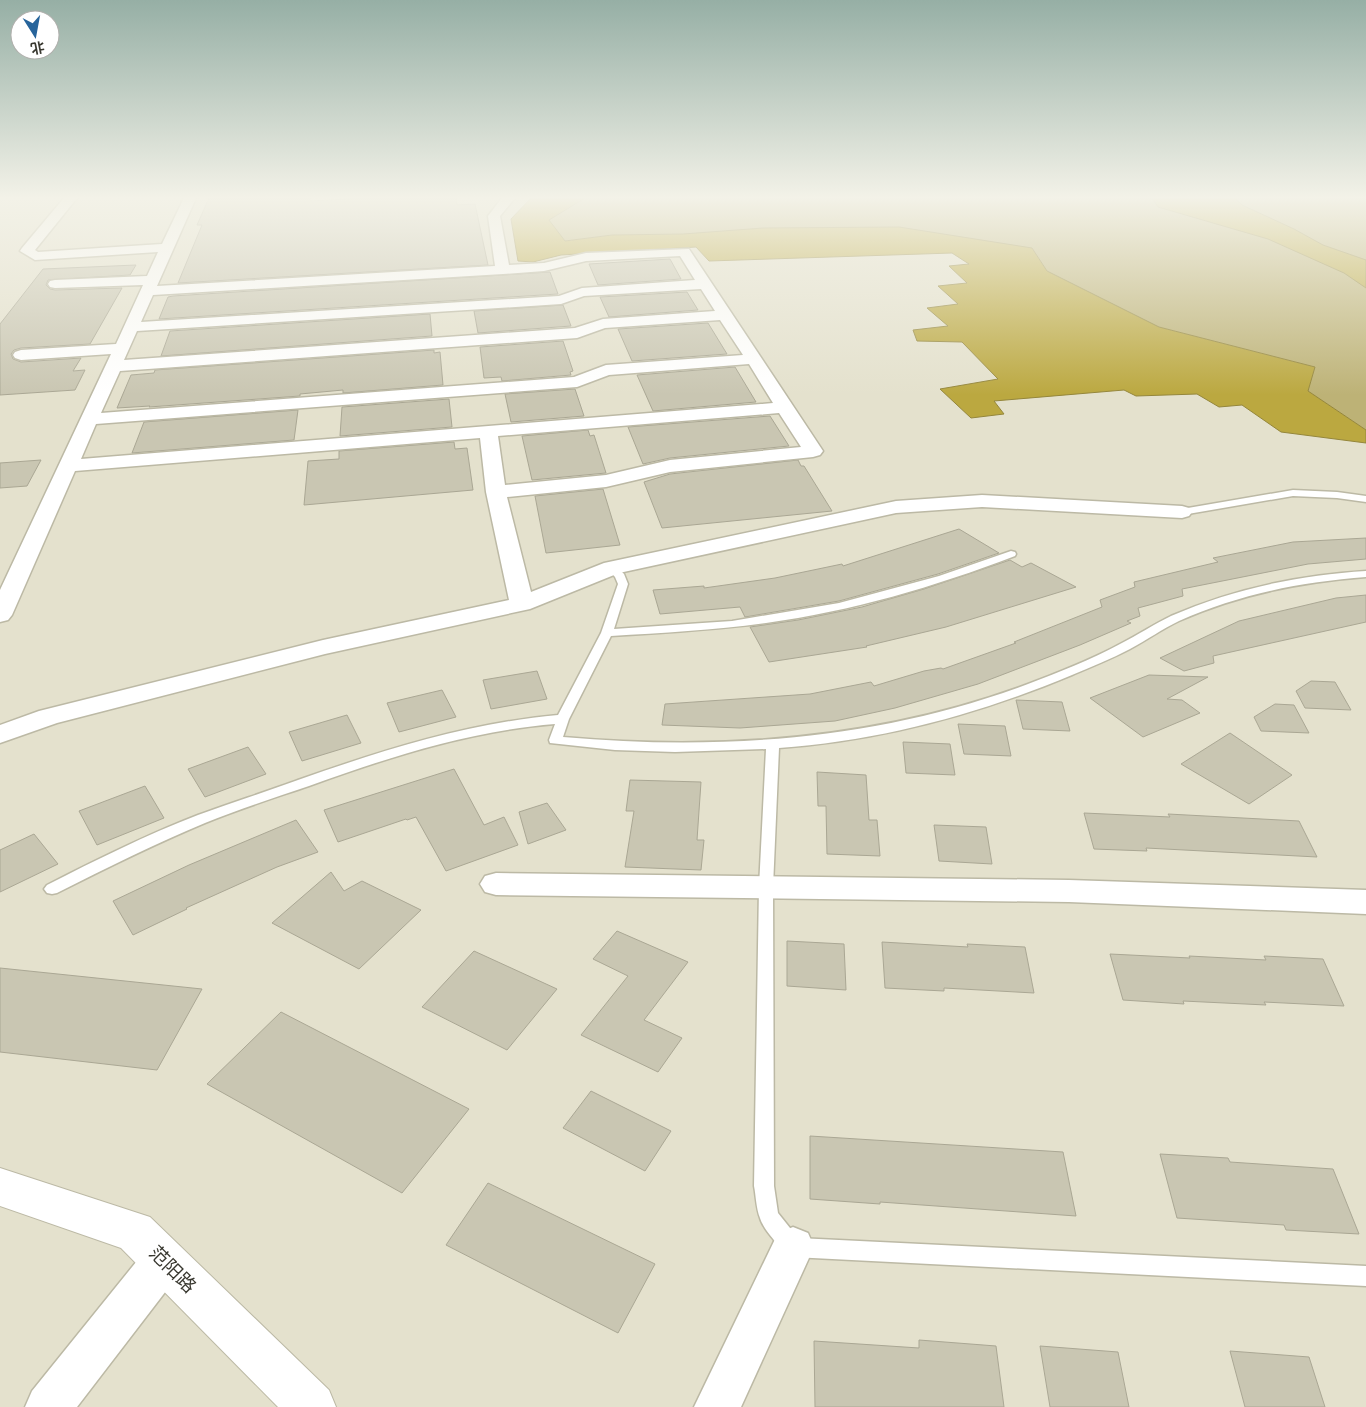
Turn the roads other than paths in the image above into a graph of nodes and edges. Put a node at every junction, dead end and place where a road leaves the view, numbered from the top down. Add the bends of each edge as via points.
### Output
1 (160, 264) edge
2 (502, 264) edge
3 (558, 264) edge
4 (692, 264) edge
5 (503, 270) junction
6 (55, 284) dead end
7 (705, 284) junction
8 (150, 285) junction
9 (725, 315) junction
10 (131, 327) junction
11 (122, 348) junction
12 (21, 355) dead end
13 (754, 359) junction
14 (113, 366) junction
15 (784, 406) junction
16 (89, 418) junction
17 (488, 431) junction
18 (68, 466) junction
19 (496, 492) junction
20 (1366, 499) edge
21 (1182, 512) joint
22 (1011, 554) dead end
23 (612, 568) junction
24 (10, 570) edge
25 (1366, 574) edge
26 (522, 604) junction
27 (0, 615) edge
28 (607, 633) junction
29 (563, 719) junction
30 (0, 735) edge
31 (773, 745) junction
32 (496, 884) dead end
33 (766, 887) junction
34 (52, 889) dead end
35 (1366, 902) edge
36 (0, 1187) edge
37 (793, 1247) junction
38 (164, 1260) junction
39 (1366, 1276) edge
40 (48, 1407) edge
41 (312, 1407) edge
42 (717, 1407) edge

1 - 8 street
2 - 5 street
3 - 5 street
4 - 7 street
5 - 8 street
6 - 8 street
7 - 9 street
7 - 10 street via 582,292 561,300
8 - 10 street
9 - 13 street
9 - 14 street via 603,324 577,333
10 - 11 street
11 - 12 street
11 - 14 street
13 - 15 street
13 - 16 street via 606,370 577,382
14 - 16 street
15 - 17 street
15 - 19 street via 813,451 670,466 606,481
16 - 18 street
17 - 18 street
17 - 19 street
18 - 24 street
19 - 26 street
20 - 21 lane via 1293,492
21 - 23 street via 982,501 896,507
22 - 28 lane via 914,588 811,612 731,624
23 - 26 street
23 - 28 lane via 623,584
24 - 27 street
25 - 31 lane via 1267,588 1216,602 1029,688 952,714 893,728
26 - 30 street via 313,650 48,717
28 - 29 lane
29 - 31 lane via 555,740 608,746
29 - 34 lane via 506,724 361,762 202,819
31 - 33 lane
32 - 33 street
33 - 35 street via 1069,890
33 - 37 lane via 764,1186 769,1218
36 - 38 street, 范阳路 via 136,1232
37 - 39 lane
37 - 42 street
38 - 40 street
38 - 41 street, 范阳路

